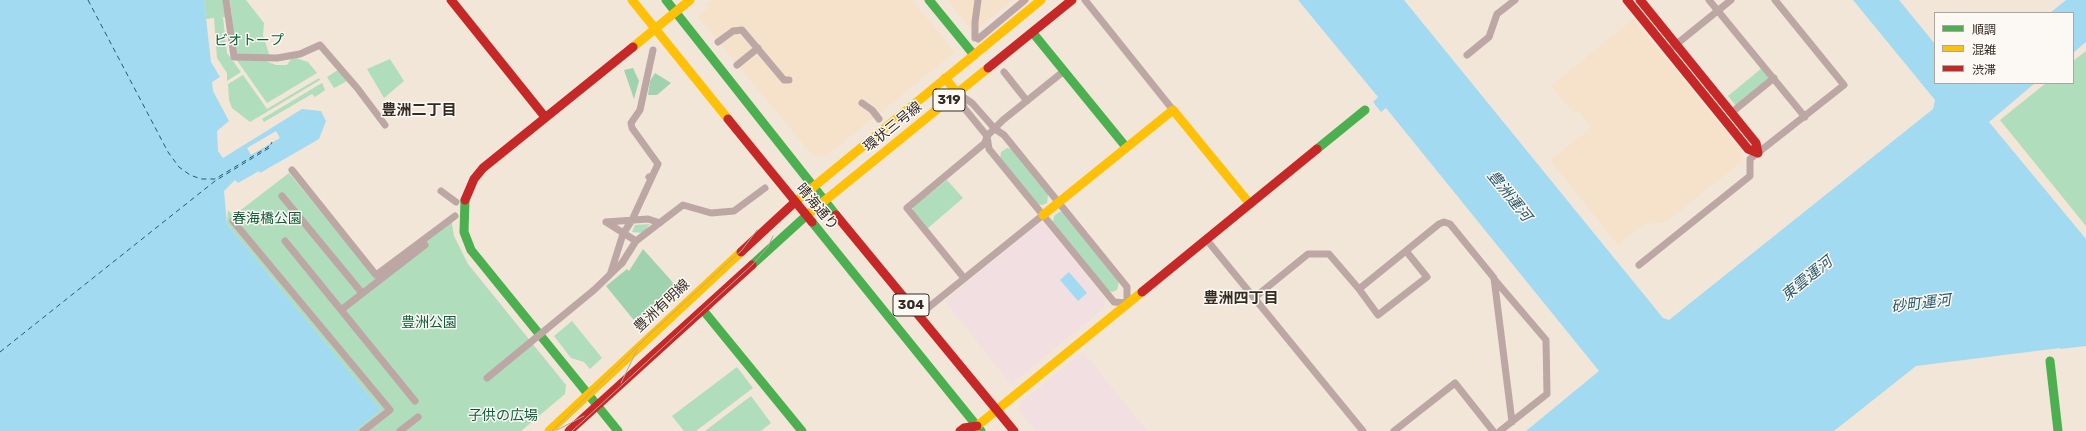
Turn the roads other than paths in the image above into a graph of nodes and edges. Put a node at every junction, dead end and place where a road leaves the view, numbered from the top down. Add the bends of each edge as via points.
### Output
1 (226, 0) edge
2 (451, 0) edge
3 (632, 0) edge
4 (666, 0) edge
5 (690, 0) edge
6 (929, 0) edge
7 (978, 0) edge
8 (1025, 0) edge
9 (1042, 0) edge
10 (1072, 0) edge
11 (1085, 0) edge
12 (1515, 0) edge
13 (1627, 0) edge
14 (1709, 0) edge
15 (1731, 0) edge
16 (1775, 0) edge
17 (1644, 2) edge
18 (1718, 10) junction
19 (676, 11) junction
20 (655, 28) junction
21 (1033, 33) junction
22 (718, 42) dead end
23 (1676, 44) junction
24 (758, 48) junction
25 (653, 50) dead end
26 (1668, 51) junction
27 (974, 55) junction
28 (1467, 55) dead end
29 (737, 65) dead end
30 (1064, 71) junction
31 (1004, 72) dead end
32 (945, 78) junction
33 (1774, 78) junction
34 (789, 80) dead end
35 (957, 94) junction
36 (1027, 101) junction
37 (862, 103) dead end
38 (1173, 110) junction
39 (1365, 110) dead end
40 (1731, 113) junction
41 (545, 117) junction
42 (1805, 117) junction
43 (879, 119) dead end
44 (385, 125) dead end
45 (995, 129) junction
46 (987, 136) junction
47 (1126, 148) junction
48 (1758, 153) junction
49 (292, 170) dead end
50 (813, 185) junction
51 (765, 188) dead end
52 (441, 191) dead end
53 (282, 196) dead end
54 (824, 200) junction
55 (456, 202) dead end
56 (795, 202) junction
57 (1058, 202) junction
58 (1250, 204) junction
59 (806, 215) junction
60 (1043, 215) junction
61 (455, 216) dead end
62 (632, 220) junction
63 (233, 221) dead end
64 (660, 223) junction
65 (452, 224) dead end
66 (623, 234) junction
67 (1206, 239) junction
68 (285, 241) dead end
69 (636, 241) junction
70 (1406, 251) junction
71 (1639, 265) dead end
72 (611, 272) junction
73 (964, 278) junction
74 (1494, 278) junction
75 (1359, 289) junction
76 (362, 293) junction
77 (1254, 298) junction
78 (1127, 303) junction
79 (341, 310) junction
80 (703, 310) junction
81 (919, 315) junction
82 (2050, 361) dead end
83 (488, 378) dead end
84 (588, 395) junction
85 (415, 401) dead end
86 (597, 406) junction
87 (997, 410) junction
88 (418, 417) dead end
89 (1512, 422) junction
90 (977, 429) edge
91 (362, 431) edge
92 (400, 431) edge
93 (549, 431) edge
94 (569, 431) edge
95 (618, 431) edge
96 (802, 431) edge
97 (960, 431) edge
98 (1014, 431) edge
99 (1363, 431) edge
100 (1394, 431) edge
101 (1493, 431) edge
102 (1500, 431) edge
103 (2058, 431) edge

1 - 44 street via 234,58 277,58 300,54 320,45
2 - 41 main road
3 - 20 main road, 晴海通り / 304
4 - 19 main road, 晴海通り / 304
5 - 19 main road
6 - 27 main road
7 - 8 street via 975,22 977,39
9 - 27 main road, 環状三号線 / 319
10 - 21 main road, 環状三号線 / 319
11 - 38 street
12 - 28 street via 1497,14 1489,37
13 - 26 main road
14 - 18 street
15 - 18 street
16 - 42 street via 1844,85
17 - 23 main road
18 - 23 street
18 - 33 street
19 - 20 main road
19 - 50 main road, 晴海通り / 304
20 - 41 main road
20 - 56 main road, 晴海通り / 304
21 - 30 main road
21 - 35 main road, 環状三号線 / 319
22 - 24 street via 733,31 742,30
23 - 26 street
23 - 40 main road
24 - 29 street
24 - 34 street via 784,80
25 - 62 street via 640,110 631,123 658,164 649,177
26 - 48 main road via 1748,149
27 - 32 main road, 環状三号線 / 319
30 - 36 street
30 - 47 main road
31 - 36 street
32 - 35 main road
32 - 50 main road, 環状三号線 / 319
33 - 40 street
33 - 42 street
35 - 45 street via 972,103
35 - 46 street via 965,109
35 - 54 main road, 環状三号線 / 319
36 - 45 street
37 - 43 street
38 - 47 main road
38 - 58 main road
39 - 58 main road
40 - 48 main road via 1756,143
41 - 84 main road via 483,168 474,179 465,197 464,232 478,260
42 - 48 street
45 - 46 street
45 - 57 street via 1004,136
46 - 60 street via 989,149
46 - 73 street via 985,143 907,208
47 - 57 main road
48 - 71 street via 1750,159 1750,176
49 - 61 street via 376,275
50 - 54 main road, 晴海通り / 304
50 - 56 main road, 環状三号線 / 319
51 - 64 street via 734,210 711,213 682,205
52 - 55 street
53 - 76 street
54 - 59 main road, 環状三号線 / 319
54 - 81 main road, 晴海通り / 304
56 - 59 main road, 晴海通り / 304
56 - 84 main road, 豊洲有明線
57 - 60 main road
57 - 78 street via 1127,287
58 - 67 main road
59 - 80 main road
59 - 90 main road, 晴海通り / 304
60 - 73 street
60 - 78 street via 1114,302
62 - 64 street via 648,219
62 - 66 street
62 - 66 street via 606,222
63 - 91 street via 390,410
64 - 69 street
65 - 76 street
66 - 69 street
66 - 72 street
67 - 77 street
67 - 78 main road
68 - 79 street
69 - 72 street, bridge via 622,263
70 - 74 street via 1438,224 1444,222 1450,224
70 - 75 street
70 - 75 street via 1428,277 1378,316
72 - 83 street, bridge via 594,290
73 - 81 street
74 - 89 street
74 - 89 street via 1546,340 1547,394
75 - 77 street via 1329,254 1308,254
76 - 79 street
77 - 99 street
78 - 87 main road
79 - 85 street
80 - 86 main road
80 - 96 main road
81 - 87 main road, 晴海通り / 304
82 - 103 main road
84 - 86 main road
84 - 93 main road, 豊洲有明線
86 - 94 main road
86 - 95 main road
87 - 90 main road
87 - 98 main road, 晴海通り / 304
88 - 92 street
89 - 102 street
90 - 97 main road via 964,428
100 - 101 street via 1455,383

